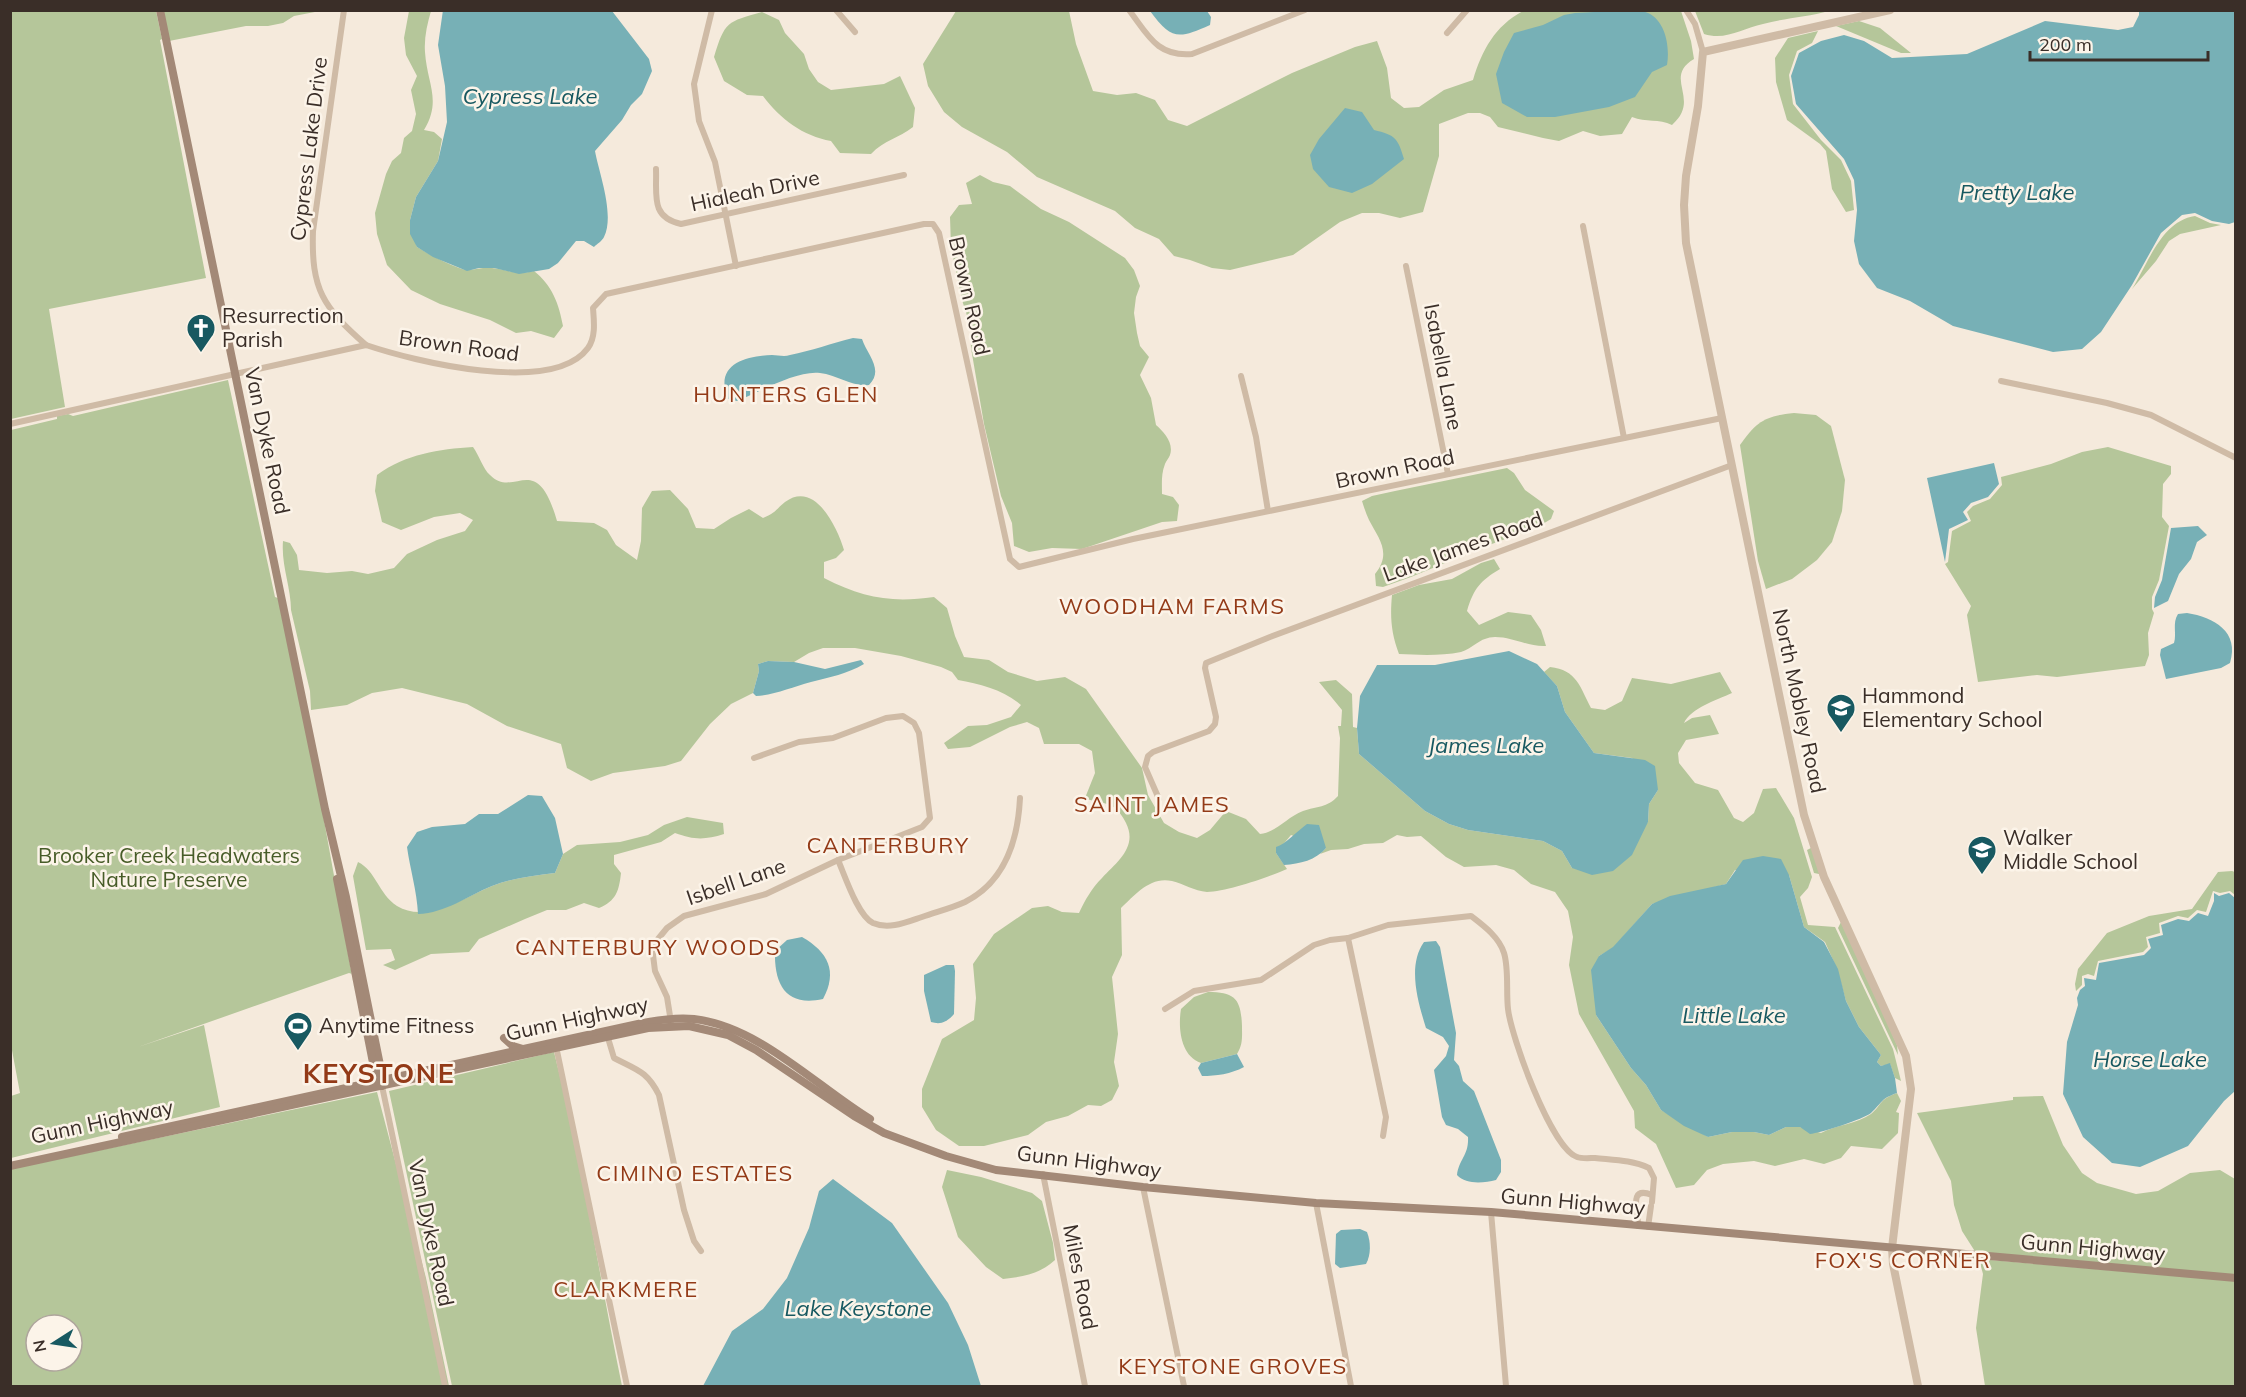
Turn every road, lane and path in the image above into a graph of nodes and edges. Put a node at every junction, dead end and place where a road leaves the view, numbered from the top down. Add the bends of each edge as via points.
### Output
1 (160, 10) edge
2 (344, 10) edge
3 (712, 10) edge
4 (836, 10) edge
5 (1129, 10) edge
6 (1467, 10) edge
7 (1686, 10) edge
8 (1890, 10) edge
9 (1300, 11) edge
10 (855, 32) dead end
11 (1447, 33) dead end
12 (1703, 52) junction
13 (656, 169) dead end
14 (904, 175) dead end
15 (724, 214) junction
16 (1583, 226) dead end
17 (736, 266) junction
18 (1406, 266) dead end
19 (366, 345) junction
20 (235, 373) junction
21 (1241, 376) dead end
22 (2001, 381) dead end
23 (1722, 418) junction
24 (10, 424) edge
25 (1624, 438) junction
26 (2235, 458) edge
27 (1732, 465) junction
28 (1448, 474) junction
29 (1268, 512) junction
30 (754, 758) dead end
31 (1020, 798) dead end
32 (1159, 799) dead end
33 (325, 808) junction
34 (838, 860) junction
35 (1348, 938) junction
36 (1165, 1009) dead end
37 (671, 1022) junction
38 (504, 1038) dead end
39 (608, 1038) junction
40 (556, 1046) junction
41 (524, 1049) junction
42 (380, 1065) junction
43 (397, 1076) junction
44 (381, 1082) junction
45 (1383, 1136) dead end
46 (10, 1161) edge
47 (10, 1166) edge
48 (1043, 1174) junction
49 (1143, 1187) junction
50 (1652, 1201) junction
51 (1316, 1203) junction
52 (1491, 1212) junction
53 (1638, 1226) junction
54 (1648, 1227) junction
55 (1892, 1248) junction
56 (701, 1251) dead end
57 (2235, 1278) edge
58 (445, 1386) edge
59 (627, 1386) edge
60 (1086, 1386) edge
61 (1184, 1386) edge
62 (1351, 1386) edge
63 (1506, 1386) edge
64 (1918, 1386) edge

1 - 20 main road, Van Dyke Road
2 - 19 street, Cypress Lake Drive via 312,255 322,297
3 - 15 street via 694,84 699,121 715,162
4 - 10 street
5 - 9 street via 1152,41 1165,52 1178,55 1192,54
6 - 11 street
7 - 12 street, North Mobley Road via 1695,24
8 - 12 street
12 - 23 street, North Mobley Road via 1684,214 1686,243
13 - 15 street, Hialeah Drive via 658,210 668,221 681,224
14 - 15 street, Hialeah Drive
15 - 17 street
16 - 25 street
17 - 19 street, Brown Road via 606,294 594,308 594,335 588,349 569,363 544,370 492,372 397,356
17 - 29 street, Brown Road via 933,224 939,233 1010,559 1019,567
18 - 28 street, Isabella Lane
19 - 20 street
20 - 24 street
20 - 33 main road, Van Dyke Road
21 - 29 street
22 - 26 street via 2151,415
23 - 25 street, Brown Road
23 - 27 street, North Mobley Road
25 - 28 street, Brown Road
27 - 32 street, Lake James Road via 1206,663 1215,724 1209,731 1148,756 1145,767
27 - 55 street, North Mobley Road via 1804,815 1824,877 1906,1056 1911,1089
28 - 29 street, Brown Road
30 - 34 street, Isbell Lane via 799,742 833,738 886,718 903,716 914,723 919,734 930,818 922,827
31 - 34 street via 1013,845 989,884 964,902 910,921 893,926 873,923 860,910
33 - 42 main road, Van Dyke Road
33 - 44 main road, Van Dyke Road via 375,1073
34 - 37 street, Isbell Lane via 766,894 684,916 667,928 653,955
35 - 36 street via 1314,945 1261,980 1194,991
35 - 45 street via 1386,1117
35 - 50 street via 1388,925 1471,916 1494,935 1504,953 1508,1010 1515,1040 1550,1124 1576,1157 1637,1162 1649,1168 1654,1178
37 - 39 main road, Gunn Highway
37 - 40 main road, Gunn Highway
37 - 48 main road, Gunn Highway via 696,1019 741,1033 911,1143 969,1164
38 - 41 main road
39 - 40 main road, Gunn Highway
39 - 56 street via 614,1058 646,1074 659,1095 684,1210
40 - 41 main road, Gunn Highway
40 - 44 main road, Gunn Highway
40 - 59 street
41 - 43 main road, Gunn Highway
42 - 43 main road
42 - 44 main road, Van Dyke Road
43 - 44 main road, Gunn Highway
44 - 46 main road, Gunn Highway
44 - 47 main road, Gunn Highway
44 - 58 street, Van Dyke Road
48 - 49 main road, Gunn Highway
48 - 60 street, Miles Road
49 - 51 main road, Gunn Highway
49 - 61 street
50 - 53 street via 1644,1193 1637,1196
50 - 54 street
51 - 52 main road, Gunn Highway
51 - 62 street
52 - 53 main road, Gunn Highway
52 - 63 street
53 - 54 main road, Gunn Highway
54 - 55 main road, Gunn Highway
55 - 57 main road, Gunn Highway
55 - 64 street, North Mobley Road

